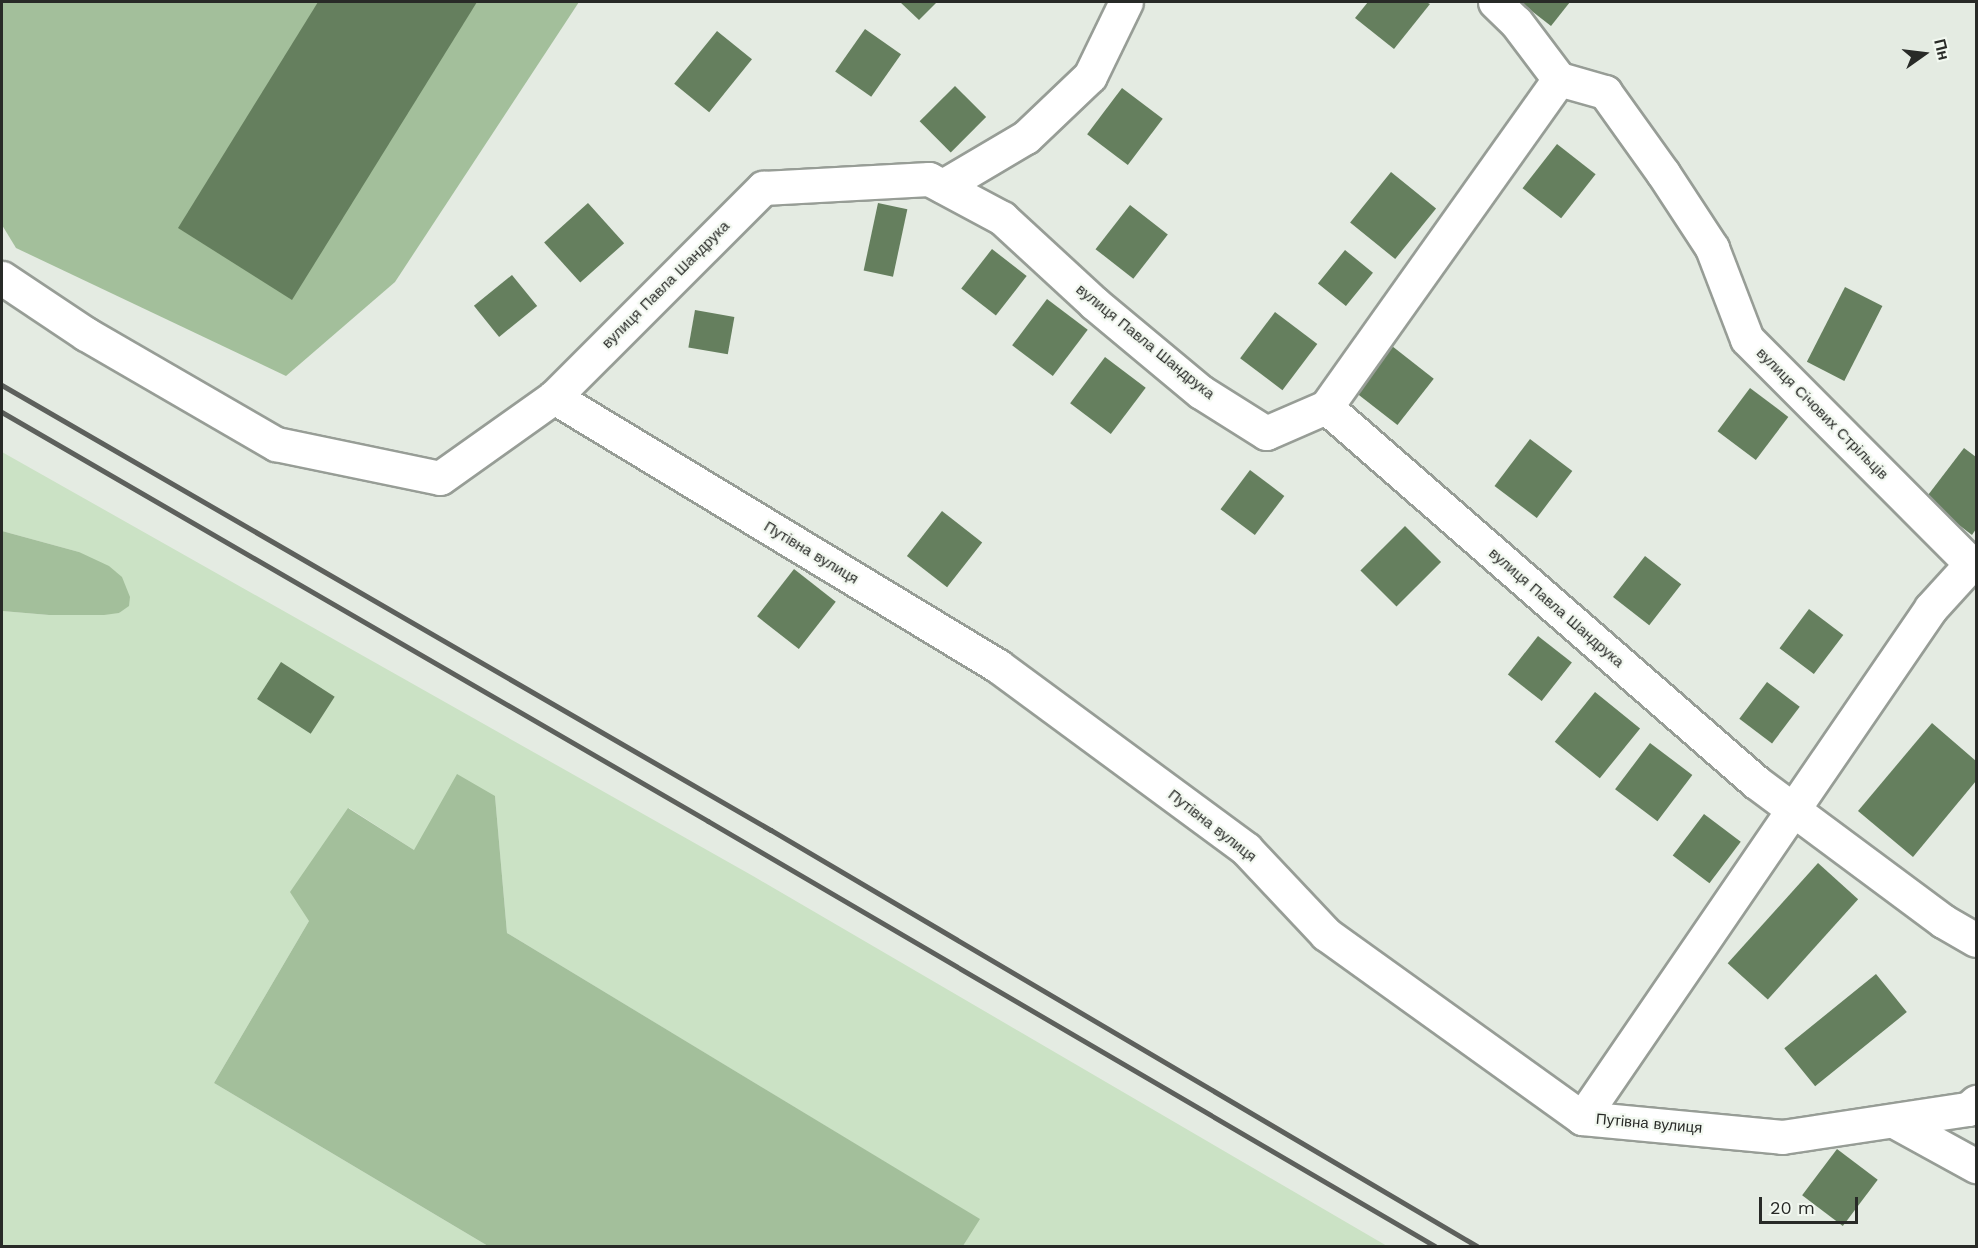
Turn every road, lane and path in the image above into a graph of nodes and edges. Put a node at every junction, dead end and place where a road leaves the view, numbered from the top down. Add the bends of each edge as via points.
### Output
1 (1126, 2) edge
2 (1496, 2) edge
3 (1559, 79) junction
4 (943, 186) junction
5 (2, 278) edge
6 (554, 397) junction
7 (1326, 407) junction
8 (1974, 564) edge
9 (1795, 810) junction
10 (1977, 940) edge
11 (1977, 1102) edge
12 (1582, 1118) junction
13 (1894, 1121) junction
14 (1977, 1166) edge

1 - 4 street via 1090,76 1026,136
2 - 3 street
3 - 7 street
3 - 8 street, вулиця Січових Стрільців via 1605,92 1712,248 1747,339
4 - 6 street, вулиця Павла Шандрука via 929,179 763,188
4 - 7 street, вулиця Павла Шандрука via 1002,218 1094,303 1201,392 1266,433
5 - 6 street, вулиця Павла Шандрука via 86,334 276,444 440,478
6 - 12 street, Путівна вулиця via 998,666 1246,849 1326,934
7 - 9 street, вулиця Павла Шандрука via 1756,782
8 - 9 street via 1932,608
9 - 10 street, вулиця Павла Шандрука via 1943,921
9 - 12 street
11 - 13 street, Путівна вулиця via 1968,1109
12 - 13 street, Путівна вулиця via 1782,1137
13 - 14 street

